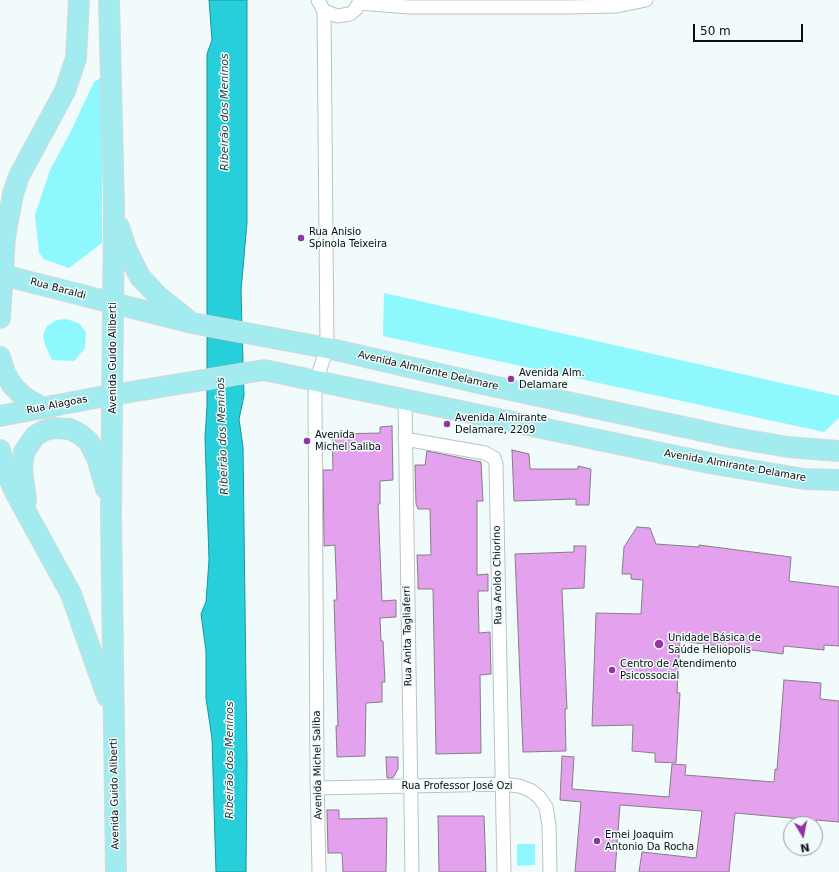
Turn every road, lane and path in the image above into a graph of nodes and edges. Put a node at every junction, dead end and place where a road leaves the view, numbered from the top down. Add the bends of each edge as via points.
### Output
1 (79, 0) edge
2 (109, 0) edge
3 (510, 0) edge
4 (646, 0) edge
5 (360, 2) edge
6 (611, 3) edge
7 (321, 5) edge
8 (498, 7) junction
9 (19, 176) junction
10 (0, 196) edge
11 (114, 207) junction
12 (2, 275) junction
13 (113, 303) junction
14 (0, 318) edge
15 (194, 323) junction
16 (327, 348) junction
17 (0, 357) edge
18 (316, 381) junction
19 (113, 395) junction
20 (405, 399) junction
21 (43, 408) junction
22 (0, 416) edge
23 (405, 439) junction
24 (0, 450) edge
25 (839, 451) edge
26 (709, 463) junction
27 (3, 468) edge
28 (839, 469) edge
29 (839, 480) edge
30 (112, 514) junction
31 (30, 520) junction
32 (114, 717) junction
33 (503, 784) junction
34 (410, 786) junction
35 (318, 788) junction
36 (116, 872) edge
37 (319, 872) edge
38 (412, 872) edge
39 (504, 872) edge
40 (550, 872) edge

1 - 9 main road via 76,58 65,91
2 - 11 main road, Avenida Guido Aliberti
3 - 8 street
4 - 6 street
5 - 7 street via 356,9 344,16 330,15
5 - 8 street via 409,7
6 - 8 street
7 - 16 street, Avenida Michel Saliba
9 - 10 main road
9 - 12 main road via 8,216
11 - 13 main road, Avenida Guido Aliberti
11 - 15 main road via 127,251 140,277 158,296
12 - 13 main road, Rua Baraldi
12 - 14 main road
13 - 15 main road, Avenida Almirante Delamare
13 - 19 main road, Avenida Guido Aliberti
15 - 16 main road, Avenida Almirante Delamare
16 - 18 street, Avenida Michel Saliba
16 - 25 main road, Avenida Almirante Delamare via 735,438 788,447
17 - 21 main road via 12,386 24,397
18 - 19 main road, Avenida Almirante Delamare via 264,370
18 - 20 main road, Avenida Almirante Delamare
18 - 35 street, Avenida Michel Saliba
19 - 21 main road, Rua Alagoas
19 - 30 main road, Avenida Guido Aliberti
20 - 23 street, Rua Anita Tagliaferri
20 - 26 main road, Avenida Almirante Delamare
21 - 22 main road, Rua Alagoas
23 - 33 street, Rua Aroldo Chiorino via 485,453 494,458 496,464
23 - 34 street, Rua Anita Tagliaferri
24 - 27 main road, Avenida Guido Aliberti
26 - 28 main road via 745,458 803,468
26 - 29 main road, Avenida Almirante Delamare via 804,479
27 - 31 main road, Avenida Guido Aliberti
30 - 31 main road via 91,445 74,431 53,428 35,436 26,446 23,455 23,476
30 - 32 main road, Avenida Guido Aliberti
31 - 32 main road, Avenida Guido Aliberti via 71,594
32 - 36 main road, Avenida Guido Aliberti
33 - 34 street, Rua Professor José Ozi
33 - 39 street, Rua Aroldo Chiorino
33 - 40 street, Rua Professor José Ozi via 530,790 546,807
34 - 35 street, Rua Professor José Ozi
34 - 38 street, Rua Anita Tagliaferri
35 - 37 street, Avenida Michel Saliba

